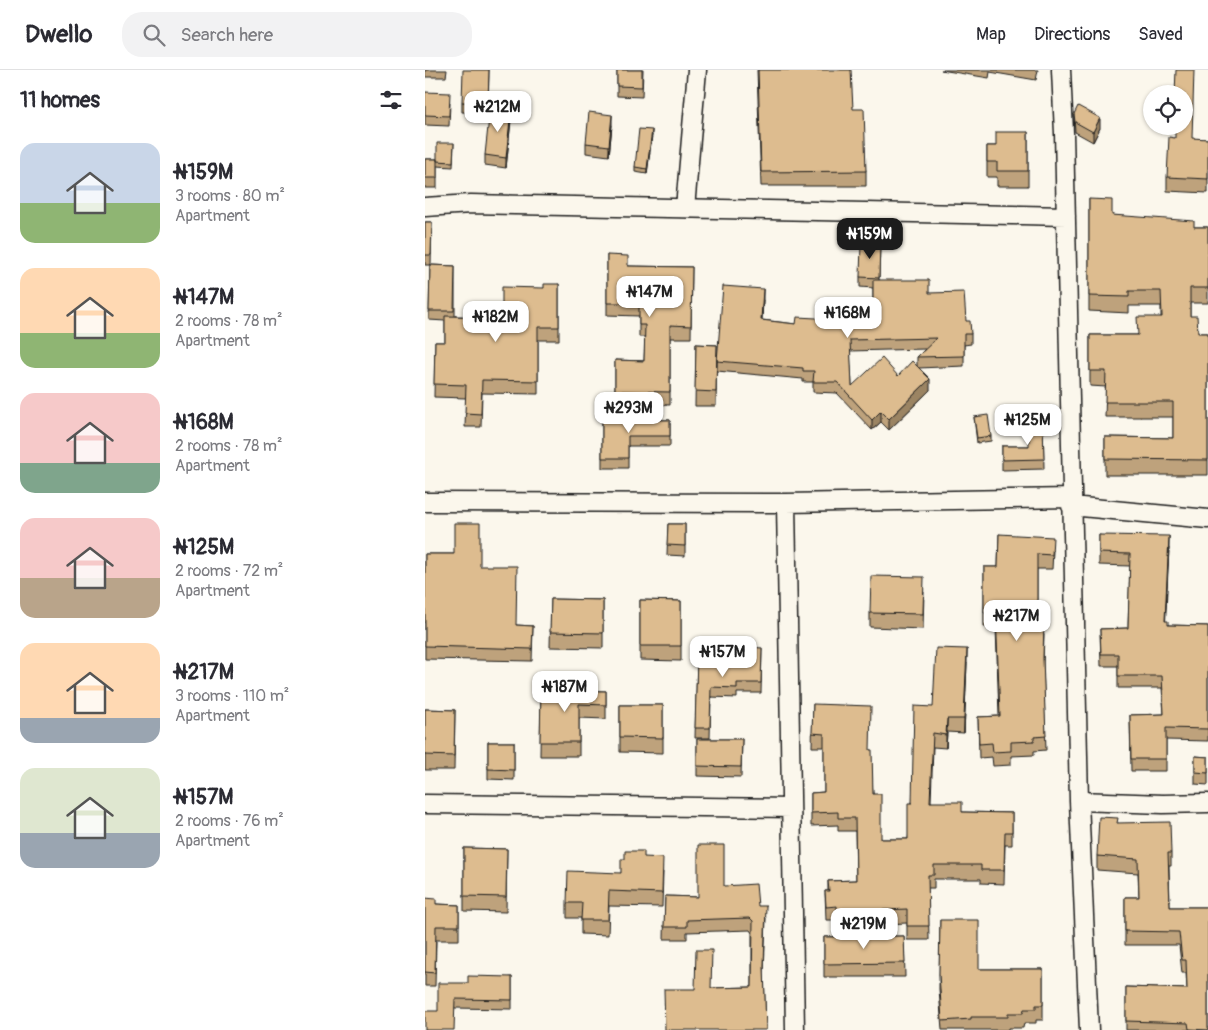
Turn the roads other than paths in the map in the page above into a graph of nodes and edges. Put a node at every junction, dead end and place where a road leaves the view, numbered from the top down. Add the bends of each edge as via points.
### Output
1 (697, 70) edge
2 (1061, 70) edge
3 (425, 207) edge
4 (685, 208) junction
5 (1066, 216) junction
6 (425, 502) edge
7 (1071, 502) junction
8 (786, 503) junction
9 (1208, 518) edge
10 (1079, 801) junction
11 (1208, 803) edge
12 (425, 804) edge
13 (791, 808) junction
14 (795, 1030) edge
15 (1089, 1030) edge

1 - 4 street
2 - 5 street
3 - 4 street via 471,204
4 - 5 street
5 - 7 street
6 - 8 street
7 - 8 street
7 - 9 street
7 - 10 street
8 - 13 street
10 - 11 street
10 - 15 street
12 - 13 street
13 - 14 street

